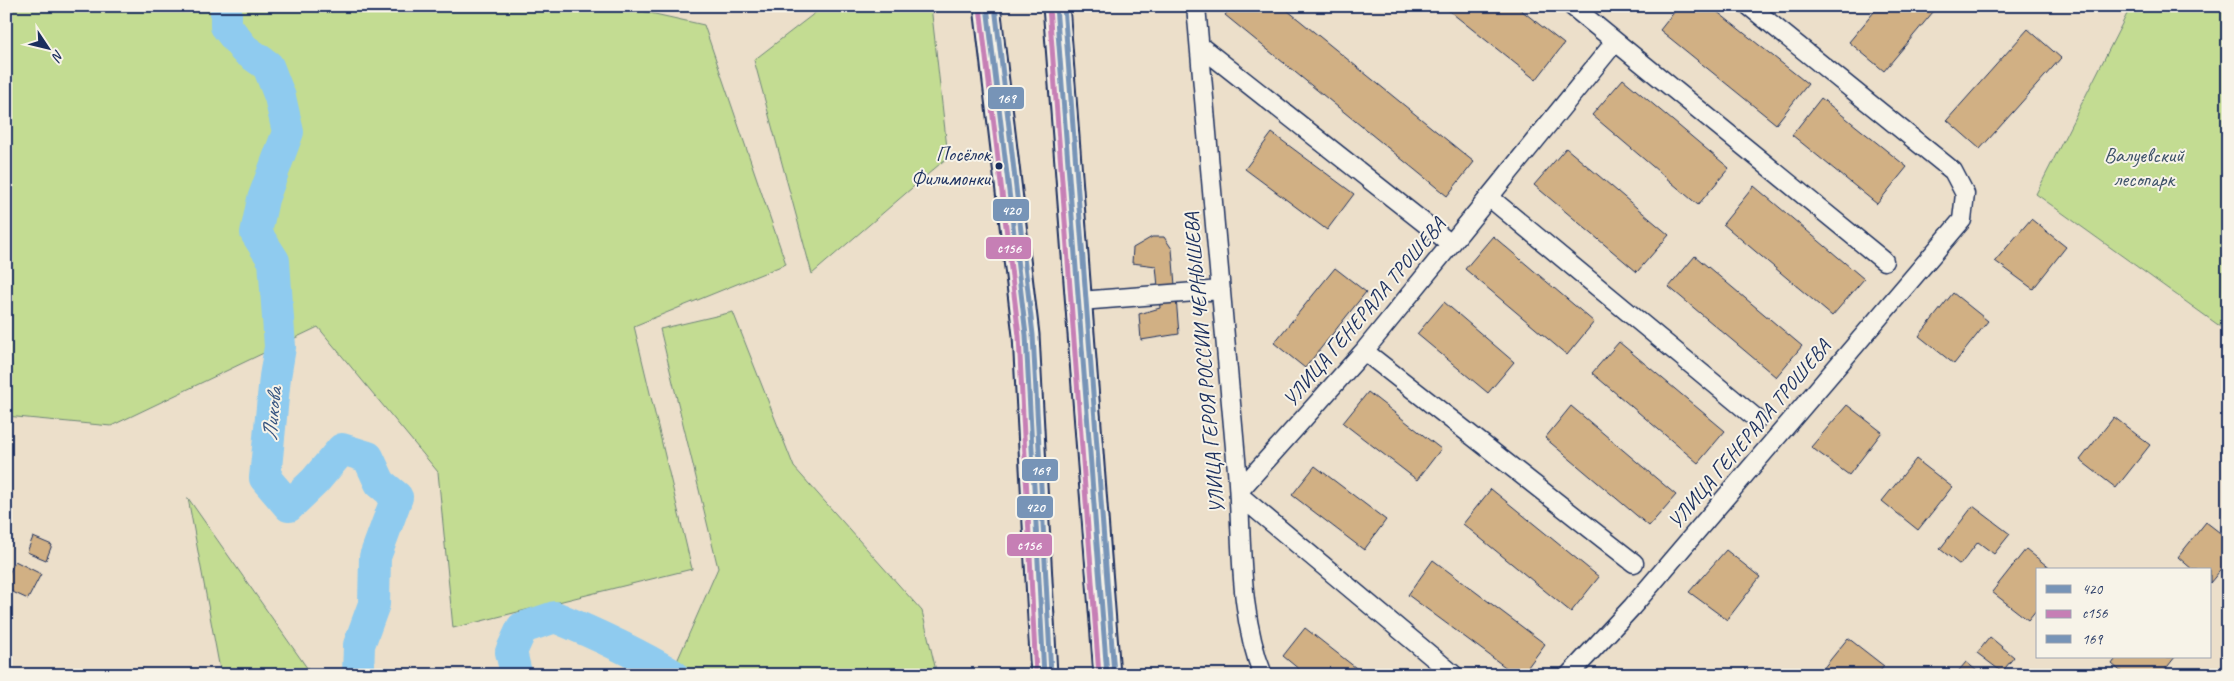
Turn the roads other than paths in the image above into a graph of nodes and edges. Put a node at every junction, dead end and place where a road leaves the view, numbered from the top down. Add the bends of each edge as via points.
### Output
1 (987, 6) edge
2 (1056, 6) edge
3 (1196, 6) edge
4 (1572, 6) edge
5 (1749, 6) edge
6 (1616, 42) junction
7 (1200, 46) junction
8 (1489, 197) junction
9 (1451, 244) junction
10 (1884, 261) dead end
11 (1221, 290) junction
12 (1080, 301) junction
13 (1364, 350) junction
14 (1757, 419) dead end
15 (1239, 493) junction
16 (1634, 563) dead end
17 (1044, 675) edge
18 (1107, 675) edge
19 (1263, 675) edge
20 (1454, 675) edge
21 (1569, 675) edge

1 - 17 main road via 1026,335
2 - 12 main road
3 - 7 street, УЛИЦА ГЕРОЯ РОССИИ ЧЕРНЫШЕВА
4 - 6 street
5 - 21 street, УЛИЦА ГЕНЕРАЛА ТРОШЕВА via 1954,171 1965,194 1962,220 1638,599
6 - 8 street, УЛИЦА ГЕНЕРАЛА ТРОШЕВА
6 - 10 street
7 - 9 street
7 - 11 street, УЛИЦА ГЕРОЯ РОССИИ ЧЕРНЫШЕВА
8 - 9 street, УЛИЦА ГЕНЕРАЛА ТРОШЕВА
8 - 14 street
9 - 13 street, УЛИЦА ГЕНЕРАЛА ТРОШЕВА
11 - 12 street
11 - 15 street, УЛИЦА ГЕРОЯ РОССИИ ЧЕРНЫШЕВА
12 - 18 main road
13 - 15 street, УЛИЦА ГЕНЕРАЛА ТРОШЕВА
13 - 16 street
15 - 19 street, УЛИЦА ГЕРОЯ РОССИИ ЧЕРНЫШЕВА via 1246,606 1252,648
15 - 20 street

